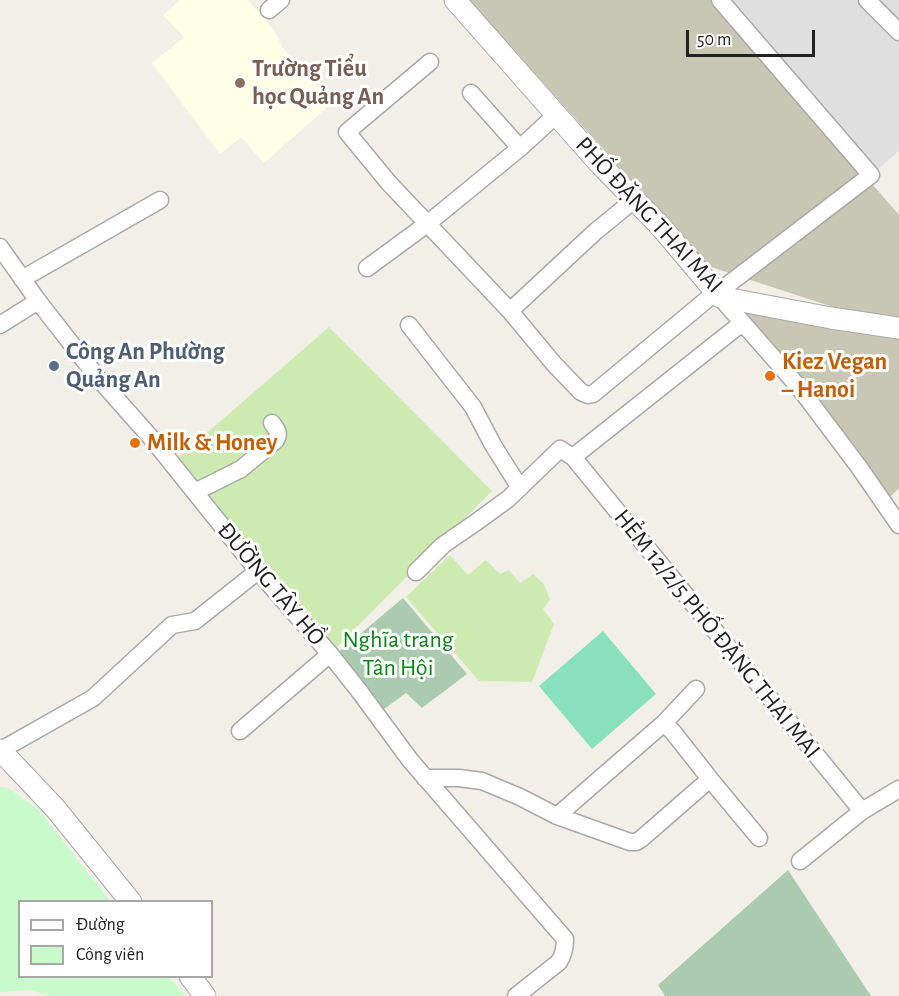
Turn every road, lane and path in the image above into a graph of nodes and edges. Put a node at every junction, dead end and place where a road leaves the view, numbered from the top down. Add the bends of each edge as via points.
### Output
1 (455, 0) edge
2 (720, 0) edge
3 (867, 0) edge
4 (899, 32) edge
5 (430, 62) dead end
6 (471, 93) dead end
7 (557, 114) junction
8 (519, 148) junction
9 (160, 200) dead end
10 (634, 200) junction
11 (427, 224) junction
12 (0, 248) edge
13 (368, 268) dead end
14 (22, 279) junction
15 (718, 294) junction
16 (38, 301) junction
17 (510, 311) junction
18 (742, 323) junction
19 (0, 325) edge
20 (409, 325) dead end
21 (899, 328) edge
22 (273, 423) dead end
23 (573, 457) junction
24 (520, 488) junction
25 (195, 492) junction
26 (899, 525) edge
27 (258, 572) junction
28 (416, 572) dead end
29 (330, 654) junction
30 (696, 689) dead end
31 (664, 723) junction
32 (240, 731) dead end
33 (0, 750) edge
34 (425, 778) junction
35 (710, 779) junction
36 (899, 789) edge
37 (862, 811) junction
38 (557, 816) junction
39 (759, 838) dead end
40 (800, 861) dead end
41 (129, 900) edge
42 (192, 978) edge
43 (205, 996) edge
44 (516, 996) edge

1 - 7 street, PHỐ ĐẶNG THAI MAI
2 - 15 street via 871,175
3 - 4 street
5 - 11 street via 347,132
6 - 8 street
7 - 8 street
7 - 10 street, PHỐ ĐẶNG THAI MAI
8 - 11 street
9 - 14 street
10 - 15 street, PHỐ ĐẶNG THAI MAI
10 - 17 street
11 - 13 street
11 - 17 street
12 - 14 street, ĐƯỜNG TÂY HỒ
14 - 16 street, ĐƯỜNG TÂY HỒ
15 - 17 street via 588,395 554,364
15 - 18 street
15 - 21 street, PHỐ ĐẶNG THAI MAI
16 - 19 street
16 - 25 street, ĐƯỜNG TÂY HỒ
18 - 23 street
18 - 26 street via 798,386
20 - 24 street via 473,407
22 - 25 street via 279,435 272,444 241,469
23 - 24 street via 560,449
23 - 37 street, HẺM 12/2/5 PHỐ ĐẶNG THAI MAI
24 - 28 street via 443,545
25 - 27 street, ĐƯỜNG TÂY HỒ
27 - 29 street, ĐƯỜNG TÂY HỒ
27 - 33 street via 195,621 172,625 93,698
29 - 32 street
29 - 34 street, ĐƯỜNG TÂY HỒ
30 - 31 street
31 - 35 street
31 - 38 street
33 - 41 street via 55,808
34 - 38 street via 482,781
34 - 44 street, ĐƯỜNG TÂY HỒ via 565,939 559,962
35 - 38 street via 636,842
35 - 39 street
36 - 37 street
37 - 40 street
42 - 43 street

